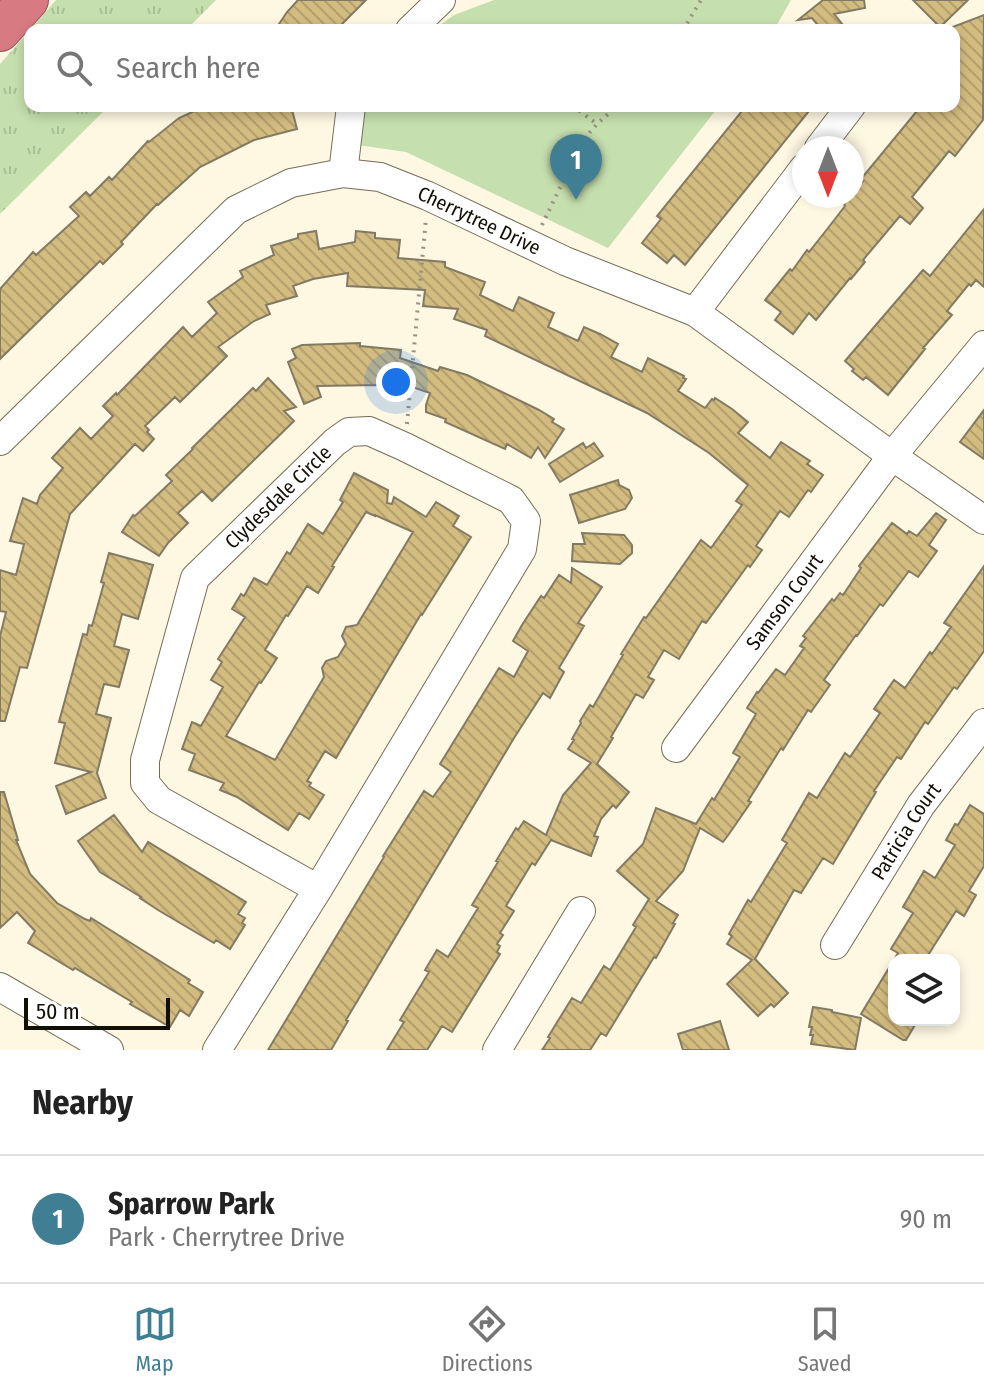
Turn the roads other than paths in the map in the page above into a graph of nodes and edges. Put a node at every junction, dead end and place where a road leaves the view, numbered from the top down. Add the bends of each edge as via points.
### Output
1 (28, 0) edge
2 (441, 0) edge
3 (416, 24) edge
4 (0, 31) edge
5 (350, 112) edge
6 (846, 112) edge
7 (828, 136) edge
8 (343, 173) junction
9 (792, 184) edge
10 (695, 312) junction
11 (984, 345) edge
12 (0, 441) edge
13 (892, 456) junction
14 (984, 520) edge
15 (984, 723) edge
16 (676, 748) dead end
17 (318, 889) junction
18 (581, 911) dead end
19 (835, 945) dead end
20 (0, 987) edge
21 (109, 1050) edge
22 (217, 1050) edge
23 (497, 1050) edge

1 - 4 highway
2 - 3 street
5 - 8 street
6 - 7 street
8 - 10 street, Cherrytree Drive via 380,177 565,261
8 - 12 street, Cherrytree Drive via 291,183 236,210
9 - 10 street
10 - 13 street, Cherrytree Drive
11 - 13 street, Samson Court
13 - 14 street, Cherrytree Drive
13 - 16 street, Samson Court
15 - 19 street, Patricia Court via 921,805
17 - 17 street, Clydesdale Circle via 522,549 526,521 511,500 369,431 349,432 335,442 195,578 145,760 145,783 159,800
17 - 22 street, Clydesdale Circle
18 - 23 street
20 - 21 street

